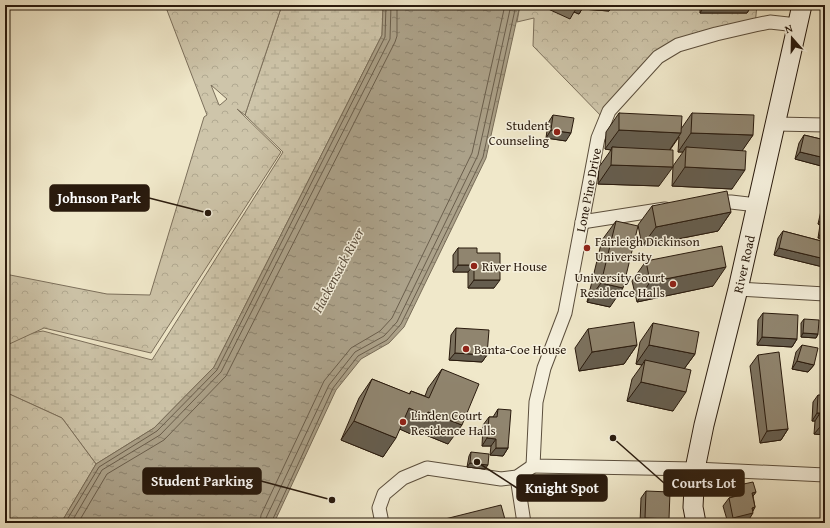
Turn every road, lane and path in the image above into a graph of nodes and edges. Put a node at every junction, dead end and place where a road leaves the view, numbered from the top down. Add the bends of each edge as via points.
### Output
1 (802, 5) edge
2 (797, 24) junction
3 (776, 124) junction
4 (825, 125) edge
5 (700, 203) edge
6 (757, 205) junction
7 (680, 206) edge
8 (582, 222) junction
9 (738, 289) junction
10 (825, 294) edge
11 (533, 466) junction
12 (695, 469) junction
13 (825, 475) edge
14 (517, 477) junction
15 (382, 523) edge
16 (524, 523) edge
17 (696, 523) edge

1 - 2 main road, River Road
2 - 3 main road, River Road
2 - 8 street, Lone Pine Drive via 770,22 748,26 678,45 658,57 609,111 598,138
3 - 4 street
3 - 6 main road, River Road
5 - 6 street via 731,202
6 - 9 main road, River Road
7 - 8 street
8 - 11 street, Lone Pine Drive via 565,313 544,368 536,402
9 - 10 street
9 - 12 main road, River Road
11 - 12 street
11 - 14 street
12 - 13 street
12 - 17 main road, River Road via 693,507
14 - 15 street via 501,479 428,468 403,478 384,494 379,508
14 - 16 street

